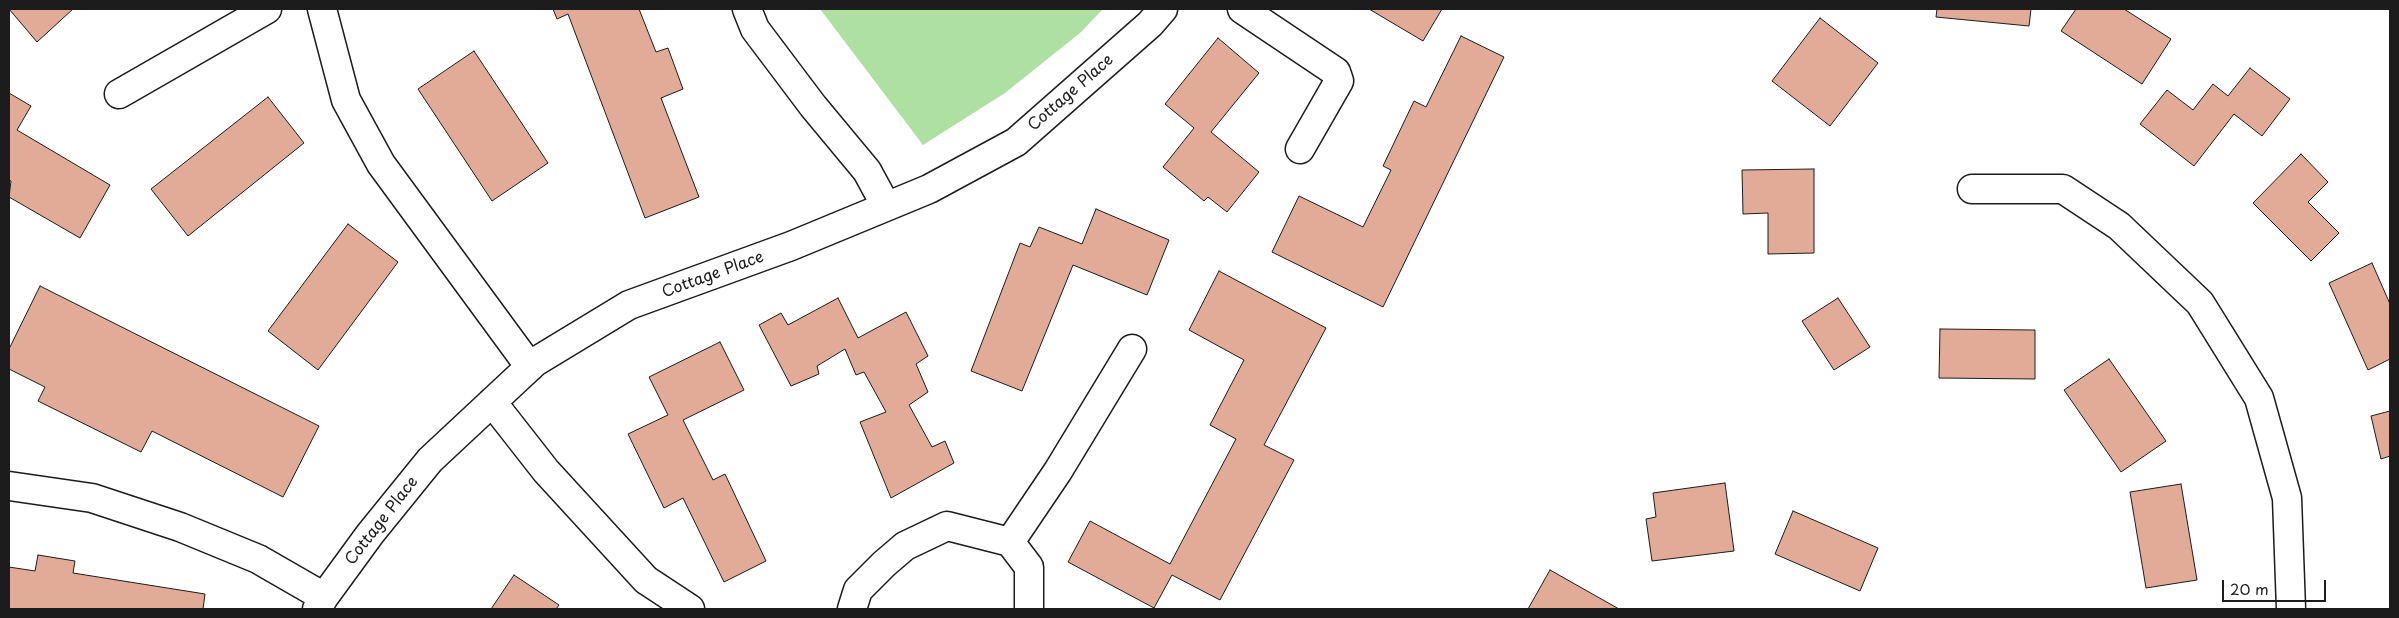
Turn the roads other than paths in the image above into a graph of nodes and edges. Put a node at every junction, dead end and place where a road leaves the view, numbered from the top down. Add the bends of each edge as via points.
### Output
1 (267, 9) edge
2 (322, 9) edge
3 (747, 9) edge
4 (1163, 9) edge
5 (1242, 9) edge
6 (120, 94) dead end
7 (1300, 149) dead end
8 (1972, 189) dead end
9 (886, 206) junction
10 (1132, 349) dead end
11 (530, 367) junction
12 (492, 402) junction
13 (9, 486) edge
14 (1010, 542) junction
15 (321, 603) edge
16 (690, 609) edge
17 (852, 609) edge
18 (1030, 609) edge
19 (2291, 609) edge

1 - 6 street
2 - 11 street via 346,100 381,164
3 - 9 street via 755,28 867,171
4 - 9 street, Cottage Place via 1016,142 929,189
5 - 7 street via 1336,72 1340,81
8 - 19 street via 2064,189 2118,226 2200,303 2259,398 2286,498
9 - 11 street, Cottage Place via 791,246 629,305
10 - 14 street via 1058,471
11 - 12 street, Cottage Place
12 - 15 street, Cottage Place via 430,460
12 - 16 street via 546,471 646,580
13 - 15 street via 92,498 180,527 258,558
14 - 17 street via 946,526 905,546 884,564 858,590
14 - 18 street via 1029,567

